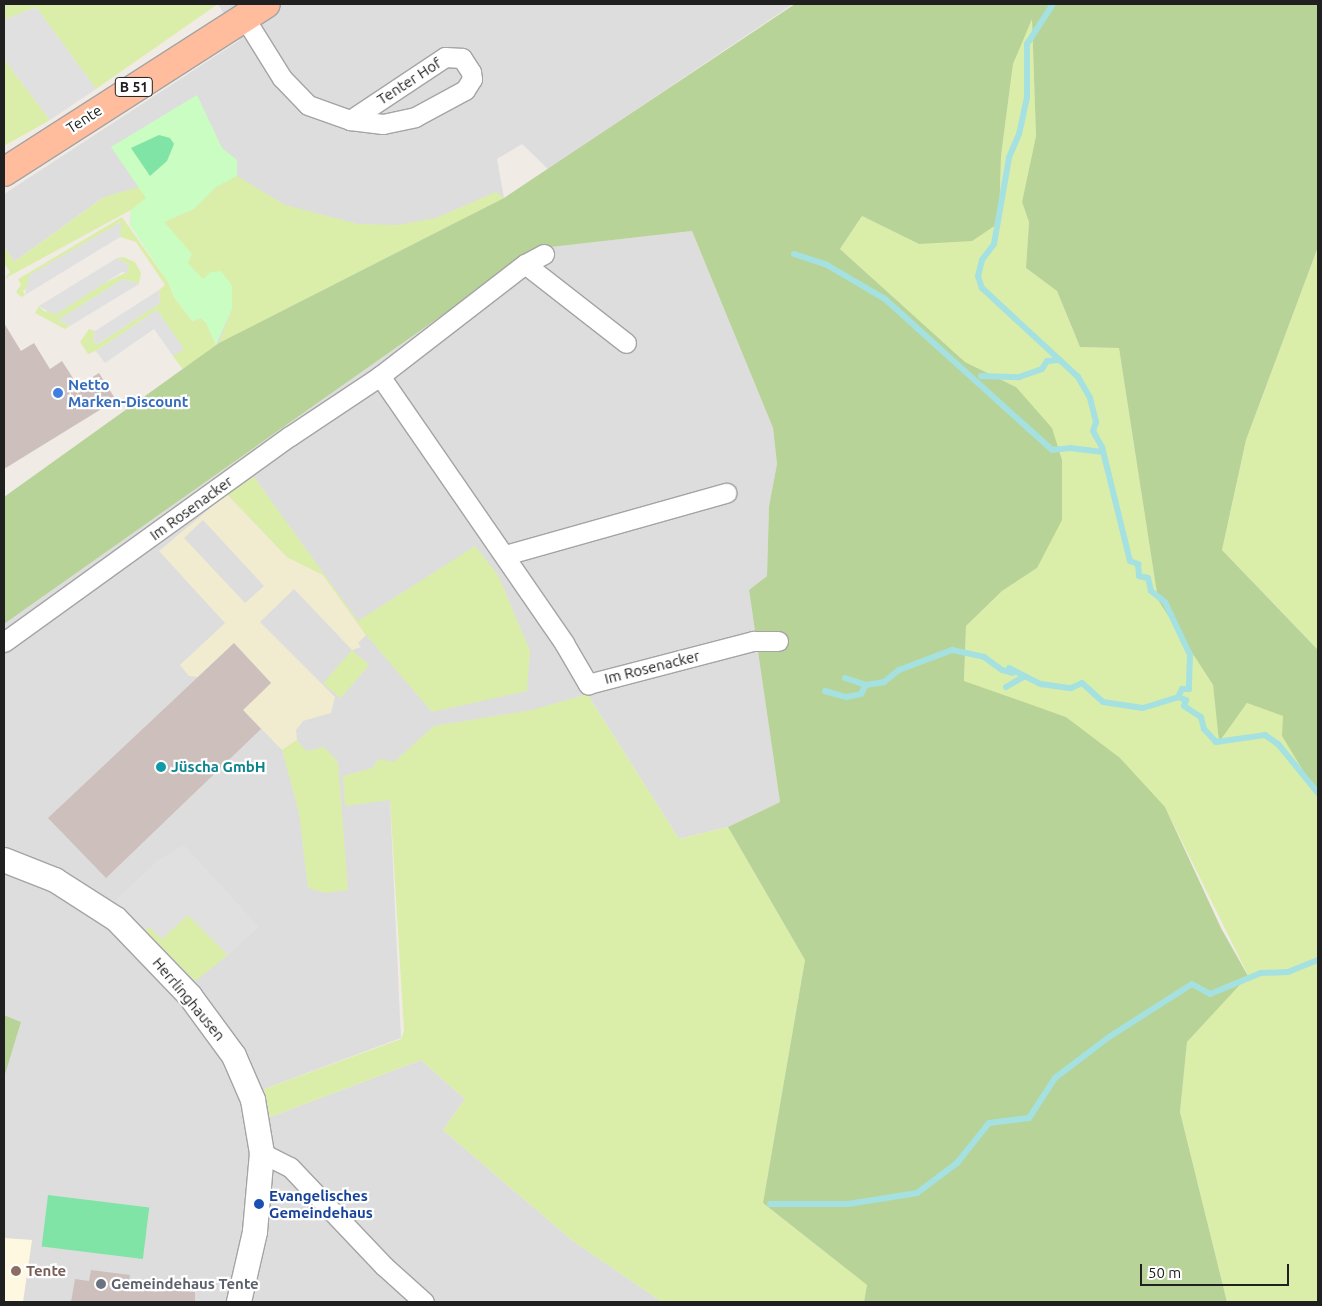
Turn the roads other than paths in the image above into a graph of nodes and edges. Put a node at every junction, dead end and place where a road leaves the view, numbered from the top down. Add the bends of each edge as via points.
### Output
1 (255, 10) edge
2 (350, 120) junction
3 (4, 172) edge
4 (544, 254) dead end
5 (525, 264) junction
6 (626, 343) dead end
7 (380, 376) junction
8 (726, 493) dead end
9 (505, 555) junction
10 (778, 641) dead end
11 (4, 642) edge
12 (4, 860) edge
13 (262, 1153) junction
14 (239, 1302) edge
15 (424, 1302) edge

1 - 2 street, Tenter Hof via 282,78 308,105
1 - 3 main road, Tente / B 51
2 - 2 street, Tenter Hof via 383,124 415,117 465,90 472,79 472,72 462,58 445,57
4 - 5 street, Im Rosenacker
5 - 6 street via 598,317
5 - 7 street, Im Rosenacker
7 - 9 street, Im Rosenacker
7 - 11 street, Im Rosenacker via 290,436
8 - 9 street
9 - 10 street, Im Rosenacker via 588,684 753,641
12 - 13 street, Herrlinghausen via 55,880 116,919 190,996 223,1038 243,1074 253,1100
13 - 14 street, Herrlinghausen via 255,1232
13 - 15 street via 290,1167 384,1266

